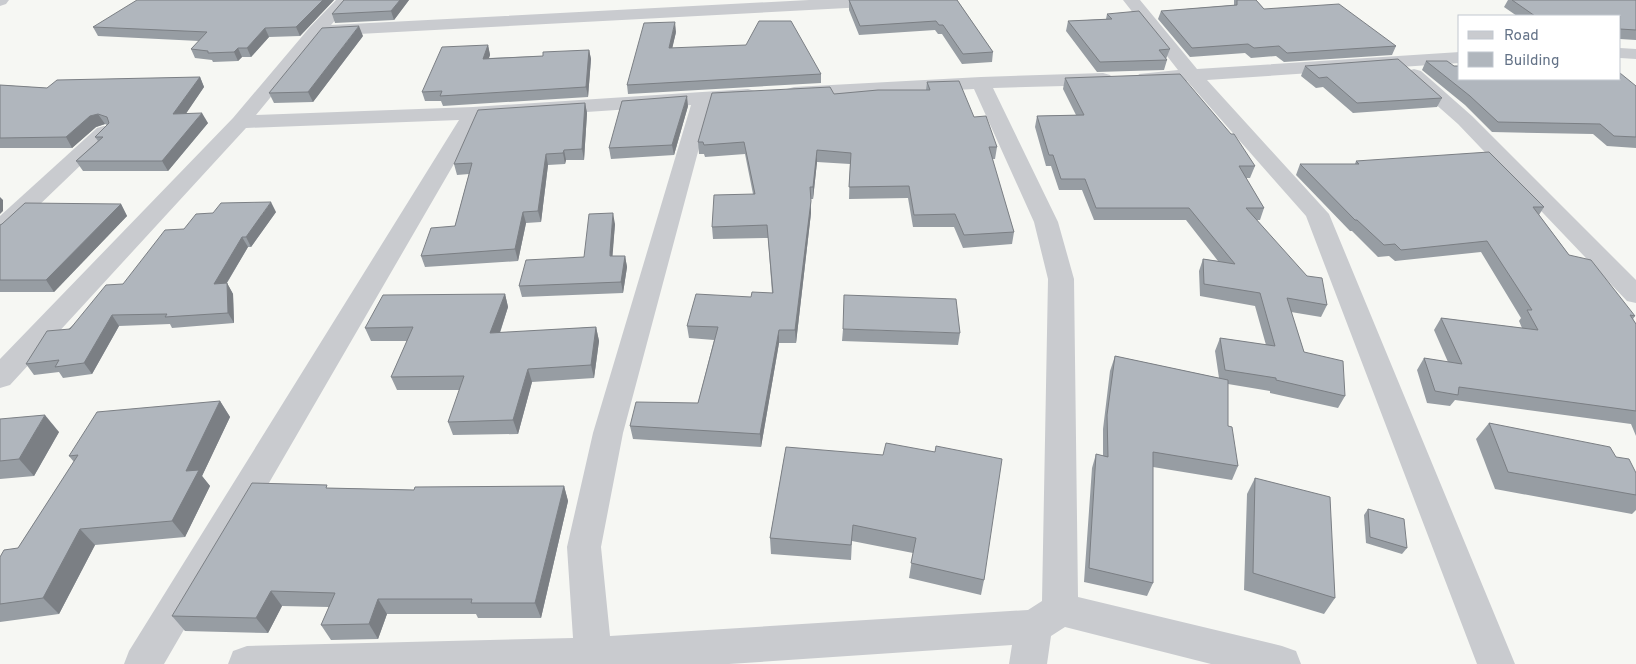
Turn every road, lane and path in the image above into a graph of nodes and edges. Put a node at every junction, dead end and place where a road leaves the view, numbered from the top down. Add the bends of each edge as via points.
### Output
1 (345, 0) edge
2 (903, 0) edge
3 (1131, 0) edge
4 (316, 30) junction
5 (1621, 53) edge
6 (1636, 54) edge
7 (1458, 58) edge
8 (1399, 62) junction
9 (1193, 76) junction
10 (981, 83) junction
11 (703, 97) junction
12 (473, 113) junction
13 (240, 122) junction
14 (104, 132) edge
15 (0, 229) edge
16 (1636, 295) edge
17 (30, 344) junction
18 (0, 348) edge
19 (0, 378) edge
20 (1047, 618) junction
21 (590, 659) edge
22 (143, 664) edge
23 (247, 664) edge
24 (1028, 664) edge
25 (1282, 664) edge
26 (1496, 664) edge

1 - 4 street
2 - 4 street
3 - 9 street
4 - 13 street
5 - 6 street
7 - 8 street
8 - 9 street
8 - 16 street via 1465,120
9 - 10 street
9 - 26 street via 1317,214
10 - 11 street
10 - 20 street via 1046,222 1061,280
11 - 12 street
11 - 21 street via 608,433 584,547
12 - 13 street
12 - 22 street
13 - 17 street
14 - 15 street
17 - 18 street
17 - 19 street
20 - 21 street
20 - 24 street
20 - 25 street
21 - 23 street

